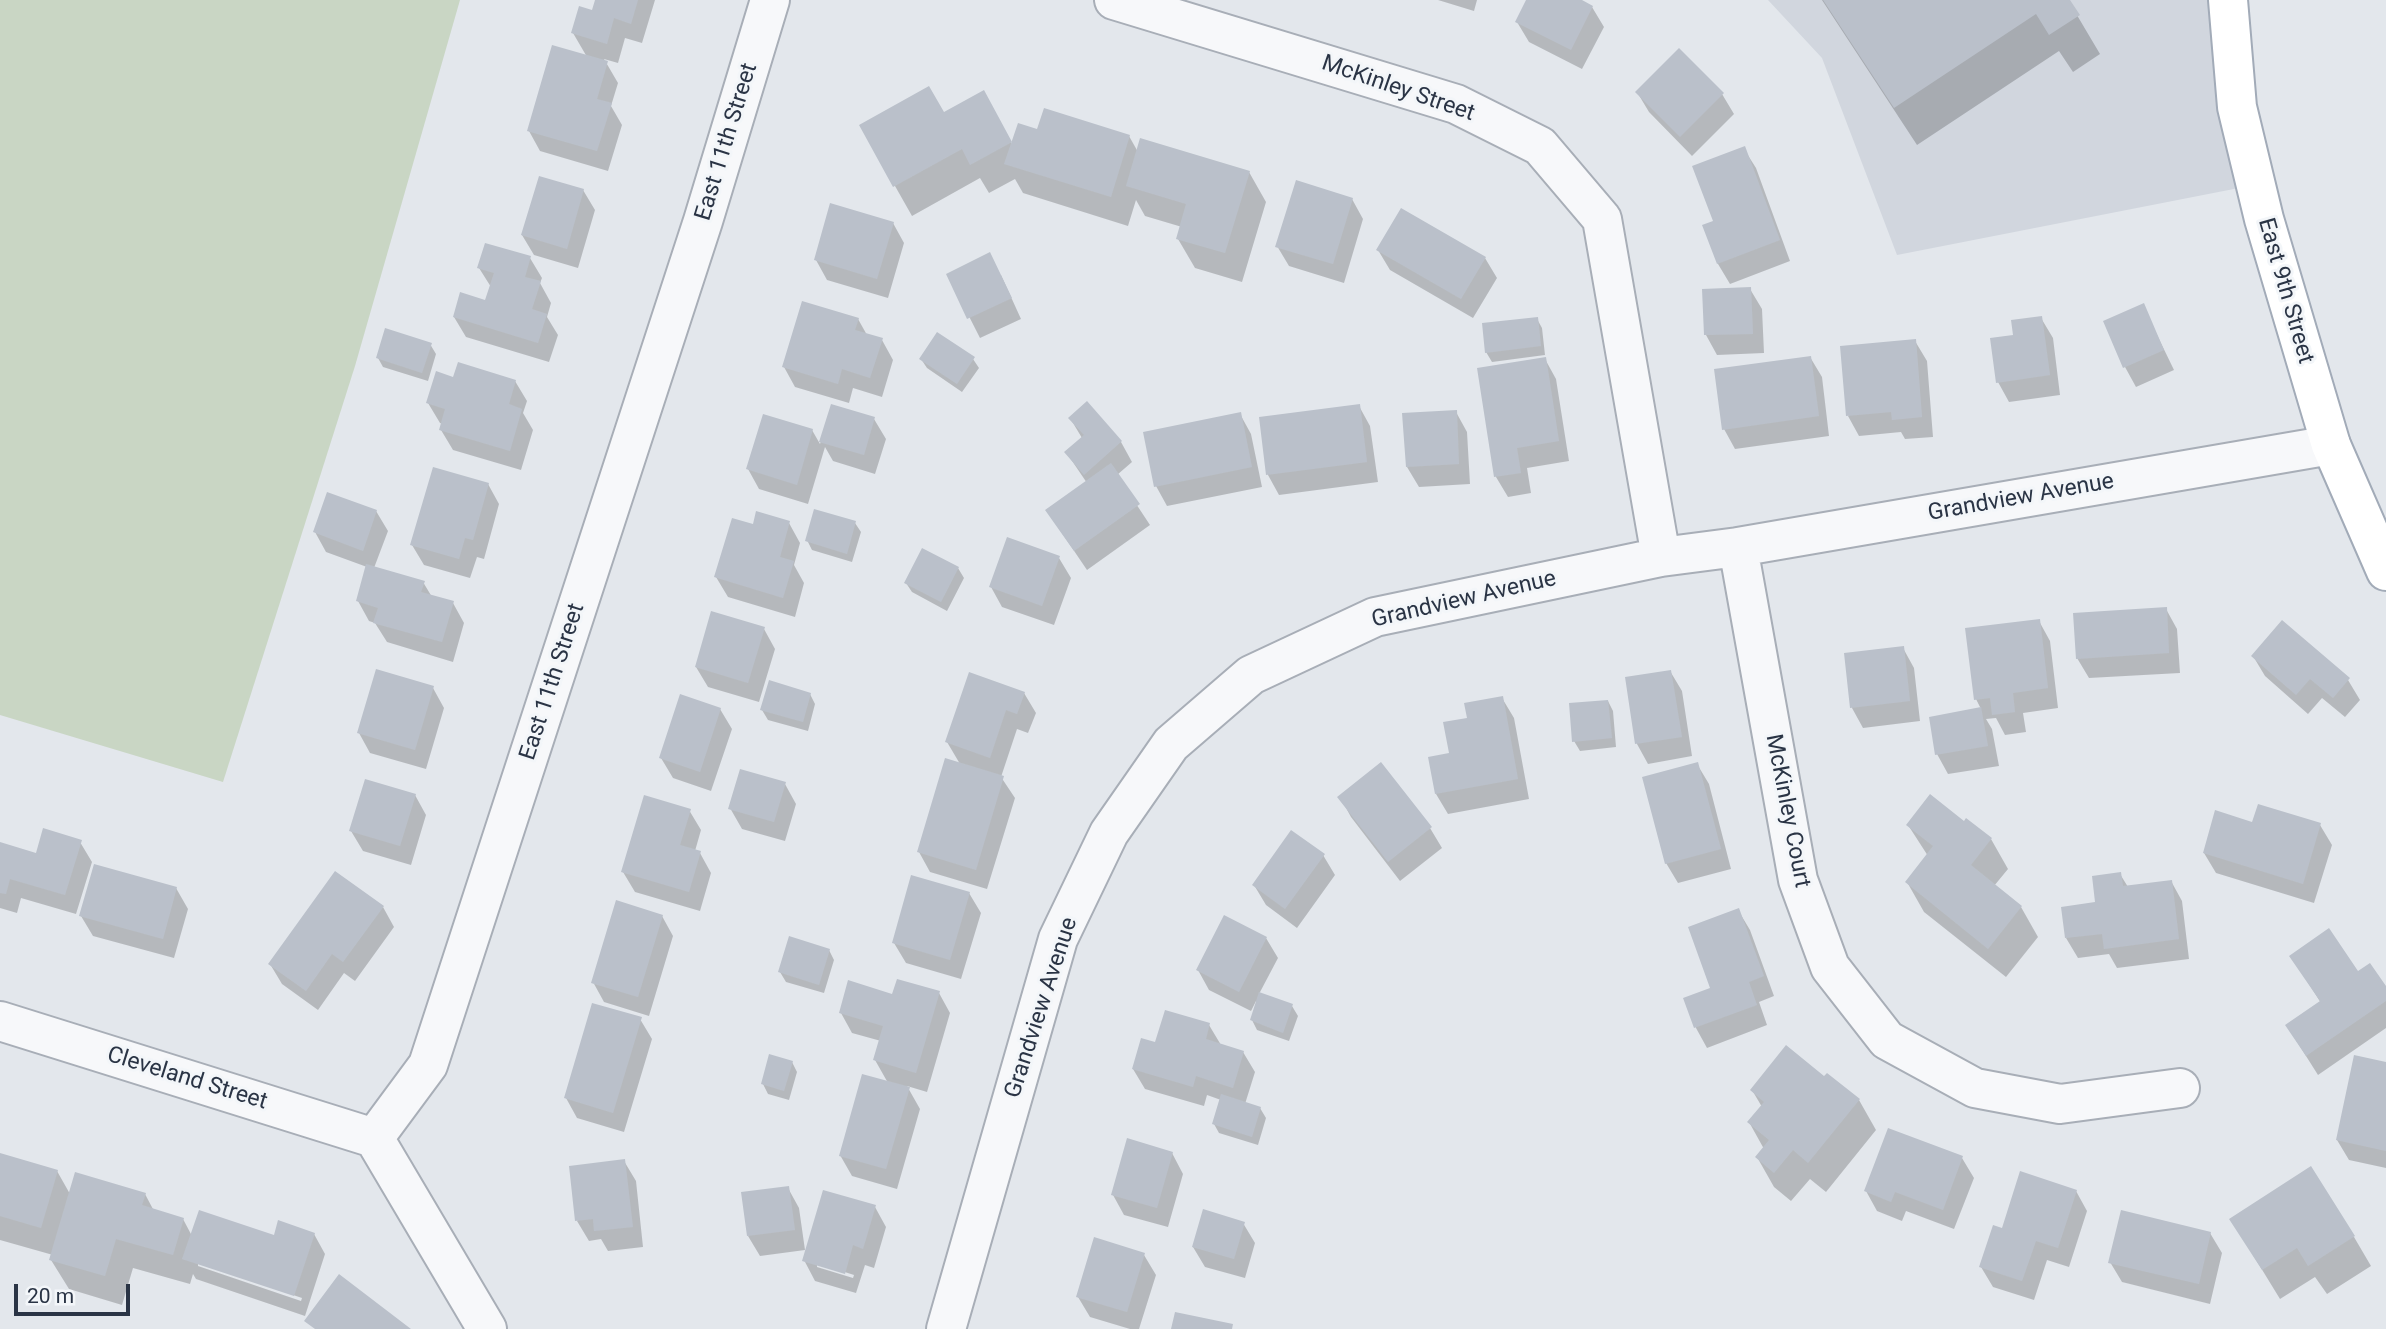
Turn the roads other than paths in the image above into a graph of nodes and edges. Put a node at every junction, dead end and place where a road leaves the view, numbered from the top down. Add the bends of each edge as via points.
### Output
1 (770, 0) edge
2 (1114, 0) edge
3 (2228, 0) edge
4 (2331, 444) junction
5 (1738, 547) junction
6 (1661, 557) junction
7 (2386, 571) edge
8 (0, 1021) edge
9 (2180, 1088) dead end
10 (374, 1138) junction
11 (487, 1329) edge
12 (946, 1329) edge

1 - 10 street, East 11th Street via 703,221 428,1065
2 - 6 street, McKinley Street via 1456,104 1540,146 1602,219
3 - 4 main road, East 9th Street via 2237,107 2264,219
4 - 5 street, Grandview Avenue
4 - 7 main road, East 9th Street
5 - 6 street, Grandview Avenue
5 - 9 street, McKinley Court via 1798,880 1830,967 1887,1040 1975,1088 2060,1104
6 - 12 street, Grandview Avenue via 1375,617 1251,675 1171,744 1109,833 1059,939
8 - 10 street, Cleveland Street
10 - 11 street

